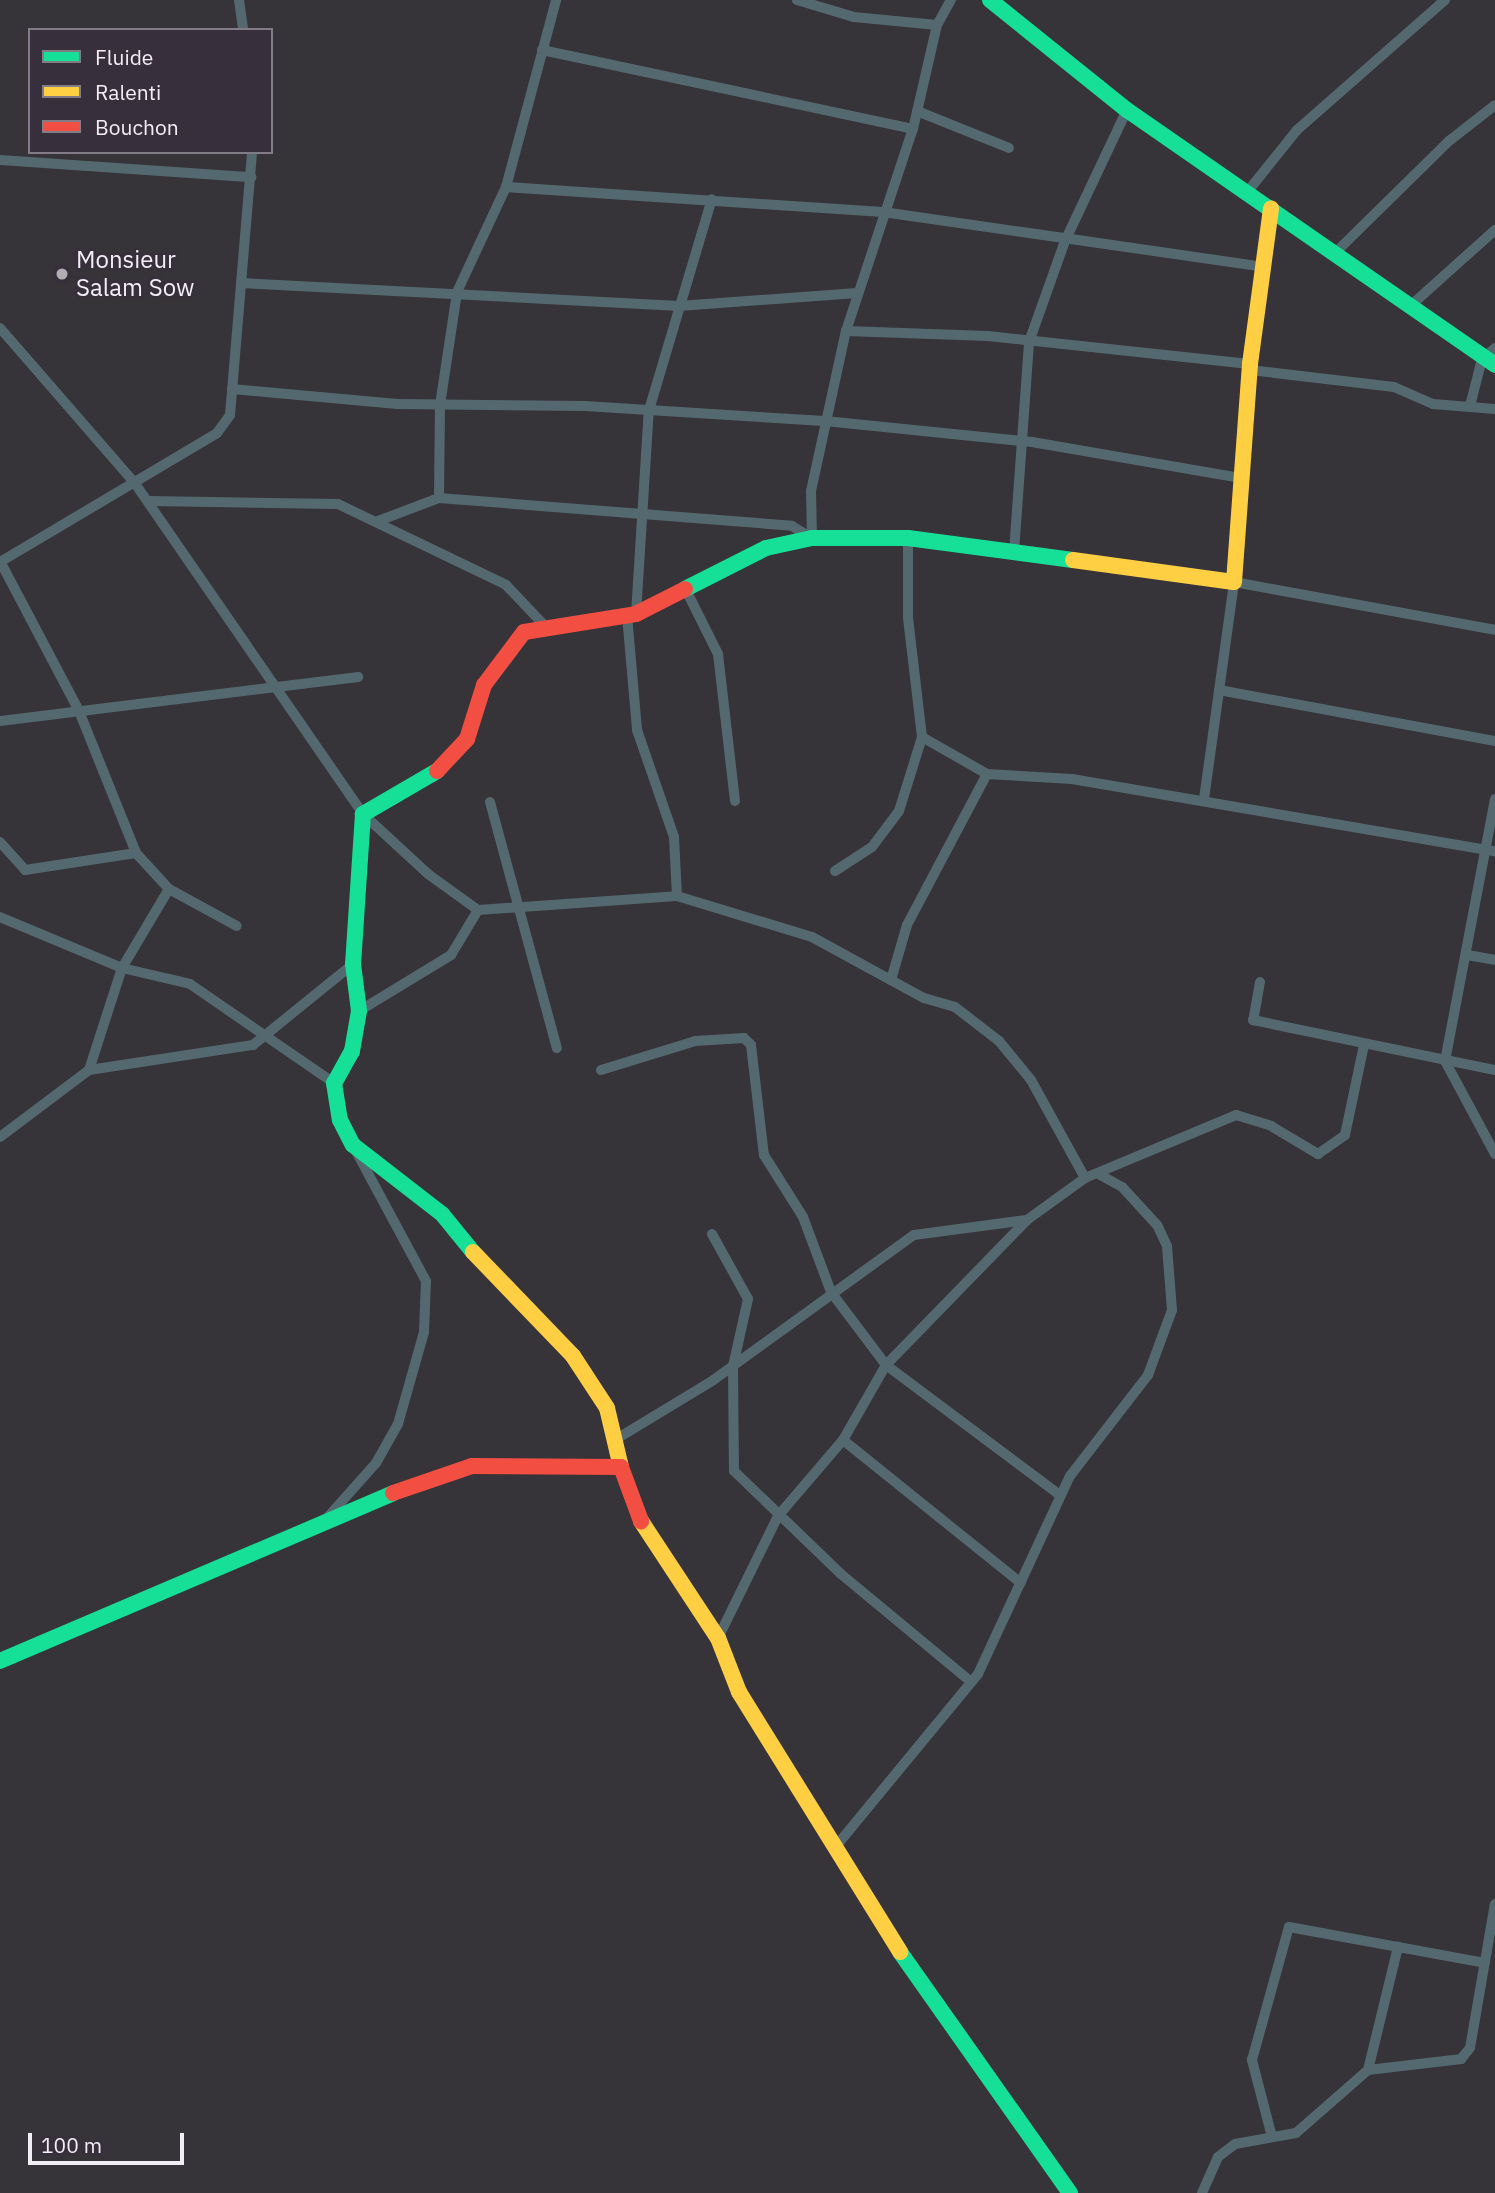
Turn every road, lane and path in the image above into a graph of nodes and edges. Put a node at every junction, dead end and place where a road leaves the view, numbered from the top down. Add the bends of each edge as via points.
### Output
1 (239, 0) edge
2 (556, 0) edge
3 (797, 0) edge
4 (951, 0) edge
5 (990, 0) edge
6 (1444, 0) edge
7 (937, 25) junction
8 (243, 28) edge
9 (542, 50) junction
10 (1495, 105) edge
11 (1127, 110) junction
12 (917, 111) junction
13 (913, 129) junction
14 (1009, 148) dead end
15 (252, 154) edge
16 (0, 160) edge
17 (251, 177) junction
18 (506, 187) junction
19 (1248, 191) junction
20 (712, 199) junction
21 (1271, 208) junction
22 (883, 212) junction
23 (1495, 230) edge
24 (1065, 241) junction
25 (1337, 251) junction
26 (1260, 266) junction
27 (242, 283) junction
28 (457, 292) junction
29 (854, 293) junction
30 (679, 306) junction
31 (1408, 307) junction
32 (0, 328) edge
33 (846, 331) junction
34 (1029, 342) junction
35 (1495, 348) edge
36 (1488, 362) edge
37 (1250, 367) junction
38 (232, 389) junction
39 (440, 405) junction
40 (1470, 406) junction
41 (1495, 409) edge
42 (649, 410) junction
43 (825, 421) junction
44 (1021, 440) junction
45 (1240, 478) junction
46 (135, 482) junction
47 (439, 498) junction
48 (148, 501) junction
49 (638, 519) junction
50 (378, 521) junction
51 (812, 538) junction
52 (908, 538) junction
53 (1014, 551) junction
54 (0, 561) edge
55 (1234, 582) junction
56 (685, 588) junction
57 (632, 615) junction
58 (543, 624) junction
59 (1495, 630) edge
60 (358, 677) dead end
61 (278, 687) junction
62 (1219, 690) junction
63 (79, 711) junction
64 (0, 721) edge
65 (922, 737) junction
66 (1495, 741) edge
67 (987, 774) junction
68 (1204, 799) junction
69 (1495, 799) edge
70 (735, 801) dead end
71 (490, 802) dead end
72 (363, 814) junction
73 (0, 842) edge
74 (1490, 850) edge
75 (136, 853) junction
76 (835, 871) dead end
77 (169, 889) junction
78 (677, 896) junction
79 (521, 905) junction
80 (478, 911) junction
81 (0, 917) edge
82 (237, 926) dead end
83 (1467, 955) junction
84 (1495, 960) edge
85 (354, 964) junction
86 (122, 968) junction
87 (891, 980) junction
88 (1260, 982) dead end
89 (359, 1010) junction
90 (271, 1036) junction
91 (1364, 1045) junction
92 (557, 1048) dead end
93 (1445, 1061) junction
94 (89, 1070) junction
95 (601, 1070) dead end
96 (1495, 1070) edge
97 (334, 1083) junction
98 (0, 1137) edge
99 (353, 1145) junction
100 (1495, 1154) edge
101 (1099, 1174) junction
102 (1086, 1178) junction
103 (1027, 1220) junction
104 (712, 1234) dead end
105 (831, 1292) junction
106 (886, 1364) junction
107 (733, 1366) junction
108 (618, 1438) junction
109 (843, 1440) junction
110 (621, 1467) junction
111 (1060, 1495) junction
112 (778, 1516) junction
113 (323, 1523) junction
114 (1021, 1583) junction
115 (718, 1638) junction
116 (0, 1661) edge
117 (971, 1682) junction
118 (837, 1845) junction
119 (1495, 1904) edge
120 (1398, 1947) junction
121 (1485, 1963) junction
122 (1368, 2070) junction
123 (1272, 2137) junction
124 (1070, 2193) edge
125 (1202, 2193) edge

1 - 8 street
2 - 9 street
3 - 7 street via 854,17
4 - 7 street
5 - 11 street
6 - 19 street via 1297,130
7 - 12 street
9 - 13 street
9 - 18 street
10 - 25 street via 1449,141
11 - 19 street
11 - 24 street
12 - 13 street
12 - 14 street
13 - 22 street
15 - 17 street
16 - 17 street
17 - 27 street
18 - 20 street
18 - 28 street
19 - 21 street
20 - 22 street
20 - 30 street
21 - 25 street
21 - 26 street
22 - 24 street
22 - 29 street
23 - 31 street
24 - 26 street
24 - 34 street
25 - 31 street
26 - 37 street
27 - 28 street
27 - 38 street
28 - 30 street
28 - 39 street
29 - 30 street
29 - 33 street
30 - 42 street
31 - 36 street
32 - 46 street
33 - 34 street
33 - 43 street
34 - 37 street
34 - 44 street
35 - 36 street
36 - 40 street
37 - 40 street via 1394,387 1433,404
37 - 45 street
38 - 39 street
38 - 46 street via 230,415 217,433
39 - 42 street
39 - 47 street
40 - 41 street
42 - 43 street
42 - 49 street
43 - 44 street
43 - 51 street via 811,491
44 - 45 street
44 - 53 street
45 - 55 street
46 - 48 street
46 - 54 street
47 - 49 street
47 - 50 street
48 - 50 street via 338,504
48 - 61 street
49 - 51 street via 792,526
49 - 57 street
50 - 58 street via 506,585
51 - 52 street
51 - 56 street via 766,548
52 - 53 street
52 - 65 street via 913,690
53 - 55 street
54 - 63 street
55 - 59 street
55 - 62 street
56 - 57 street
56 - 70 street via 718,654
57 - 58 street
57 - 78 street via 637,730 674,837
58 - 72 street via 504,653 450,763
60 - 61 street
61 - 63 street
61 - 72 street
62 - 66 street
62 - 68 street
63 - 64 street
63 - 75 street
65 - 67 street
65 - 76 street via 899,811 872,847
67 - 68 street via 1072,779
67 - 87 street via 907,925
68 - 74 street
69 - 74 street
71 - 79 street
72 - 80 street
72 - 85 street
73 - 75 street via 25,870
74 - 83 street
75 - 77 street
77 - 82 street
77 - 86 street
78 - 79 street
78 - 87 street via 812,937
79 - 80 street
79 - 92 street
80 - 89 street via 452,955
81 - 86 street
83 - 84 street
83 - 93 street
85 - 89 street
85 - 90 street
86 - 90 street via 190,984
86 - 94 street
87 - 102 street via 956,1007 999,1041 1031,1080
88 - 91 street via 1253,1020
89 - 97 street via 352,1051
90 - 94 street via 194,1056
90 - 97 street
91 - 93 street
91 - 101 street via 1345,1135 1318,1154 1271,1126 1236,1115
93 - 96 street
93 - 100 street
94 - 98 street
95 - 105 street via 695,1041 744,1038 751,1045 764,1155 803,1217
97 - 99 street
99 - 108 street via 442,1214 494,1278 573,1356
99 - 113 street via 426,1281 424,1332 398,1424 376,1463
101 - 102 street
101 - 111 street via 1122,1187 1157,1224 1167,1246 1172,1310 1148,1375
102 - 103 street
103 - 105 street via 914,1235
103 - 106 street
104 - 107 street via 748,1299
105 - 106 street
105 - 107 street
106 - 109 street
106 - 111 street
107 - 108 street
107 - 112 street via 734,1471
108 - 110 street
109 - 112 street
109 - 114 street
110 - 113 street via 472,1466 435,1475
110 - 115 street via 638,1516
111 - 114 street
112 - 115 street
112 - 117 street
113 - 116 street
114 - 117 street
115 - 118 street via 739,1692
117 - 118 street
118 - 124 street via 895,1944
119 - 121 street
120 - 121 street
120 - 122 street
120 - 123 street via 1289,1927 1252,2060
121 - 122 street via 1470,2048 1461,2059
122 - 123 street via 1296,2133
123 - 125 street via 1235,2144 1218,2157

